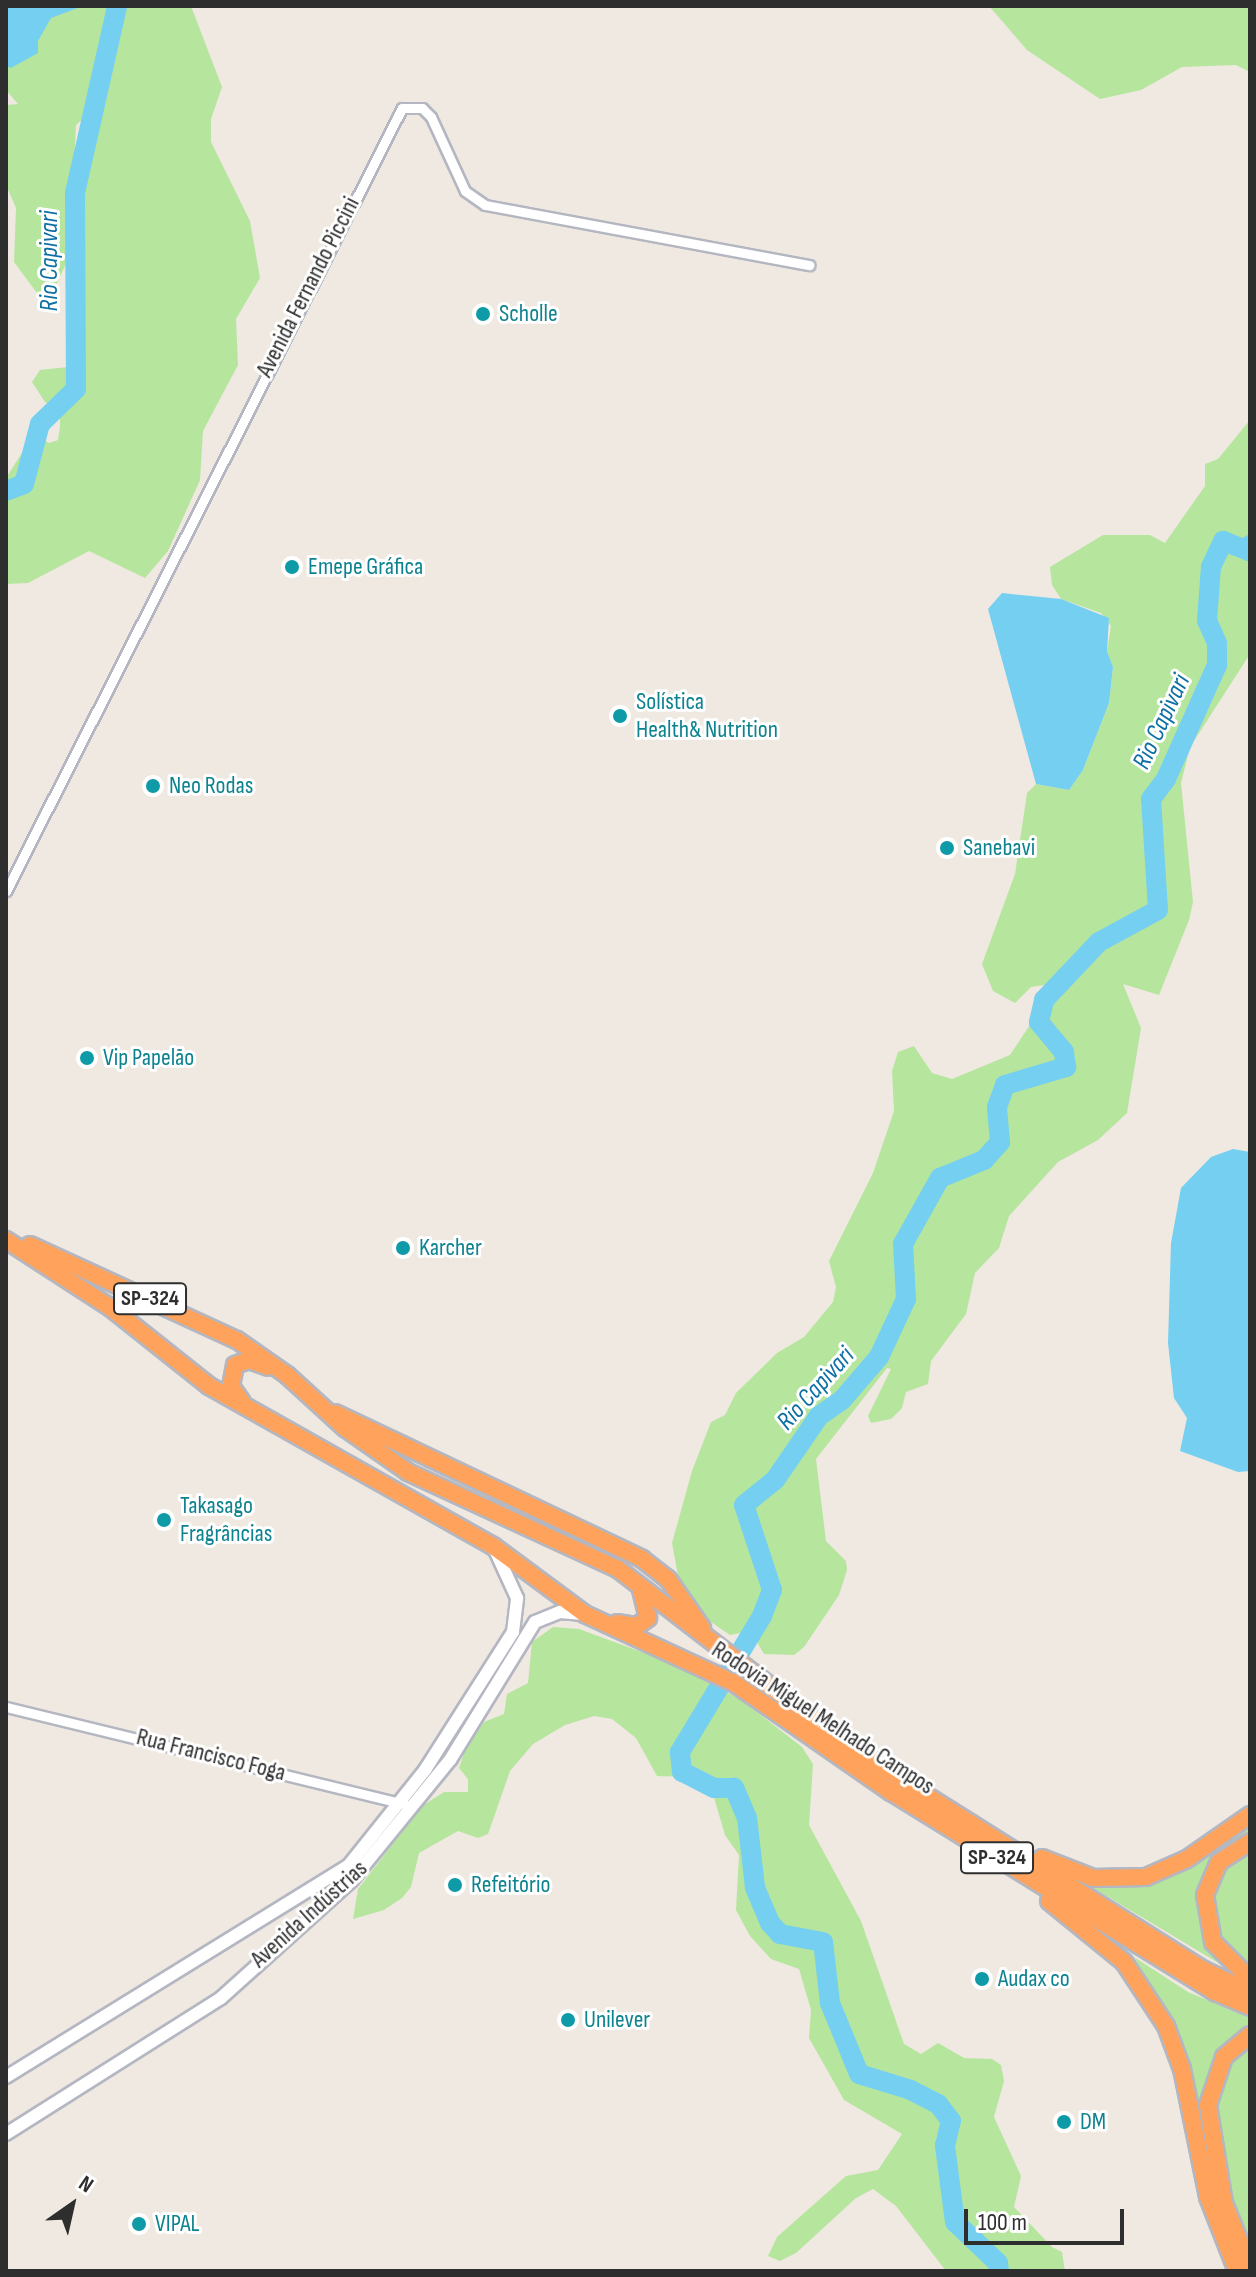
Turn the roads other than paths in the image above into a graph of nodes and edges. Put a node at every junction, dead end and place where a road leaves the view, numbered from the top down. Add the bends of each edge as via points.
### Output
1 (810, 265) dead end
2 (6, 891) edge
3 (6, 1233) edge
4 (6, 1240) edge
5 (287, 1375) junction
6 (318, 1405) junction
7 (246, 1406) junction
8 (493, 1546) junction
9 (639, 1584) junction
10 (585, 1614) junction
11 (709, 1637) junction
12 (6, 1707) edge
13 (401, 1803) junction
14 (415, 1807) junction
15 (1250, 1815) edge
16 (978, 1828) junction
17 (964, 1838) junction
18 (1250, 1842) edge
19 (1250, 1979) edge
20 (1250, 1992) edge
21 (1250, 2007) edge
22 (1250, 2035) edge
23 (6, 2077) edge
24 (6, 2134) edge
25 (1250, 2267) edge
26 (1237, 2271) edge

1 - 2 street, Avenida Fernando Piccini via 485,205 465,191 431,117 422,108 402,108
3 - 5 highway, Rodovia Miguel Melhado Campos / SP-324 via 213,1327
4 - 7 highway, Rodovia Miguel Melhado Campos / SP-324 via 111,1308 209,1386
5 - 6 highway, Rodovia Miguel Melhado Campos / SP-324
5 - 7 highway via 240,1361 232,1371 231,1386
6 - 9 highway, Rodovia Miguel Melhado Campos / SP-324 via 408,1472 593,1556
6 - 11 highway via 642,1559 668,1579
7 - 8 highway, Rodovia Miguel Melhado Campos / SP-324
8 - 10 highway, Rodovia Miguel Melhado Campos / SP-324
8 - 13 street, Avenida Indústrias via 517,1598 517,1623
9 - 10 highway via 650,1610 641,1624
9 - 11 highway, Rodovia Miguel Melhado Campos / SP-324
10 - 14 street, Avenida Indústrias via 560,1612 535,1622
10 - 17 highway, Rodovia Miguel Melhado Campos / SP-324 via 699,1664 753,1695 836,1757
11 - 16 highway, Rodovia Miguel Melhado Campos / SP-324 via 819,1724
12 - 13 street, Rua Francisco Foga
13 - 14 street, Rua Francisco Foga
13 - 23 street, Avenida Indústrias via 349,1865
14 - 24 street, Avenida Indústrias via 352,1880 221,1998
15 - 16 highway via 1180,1864 1130,1880 1076,1873
16 - 20 highway, Rodovia Miguel Melhado Campos / SP-324 via 1204,1970
17 - 21 highway, Rodovia Miguel Melhado Campos / SP-324 via 1215,1992
17 - 26 highway via 1105,1944 1152,2000 1179,2060 1208,2197
18 - 19 highway via 1219,1862 1205,1895 1213,1942
22 - 25 highway via 1224,2057 1208,2105 1221,2189

